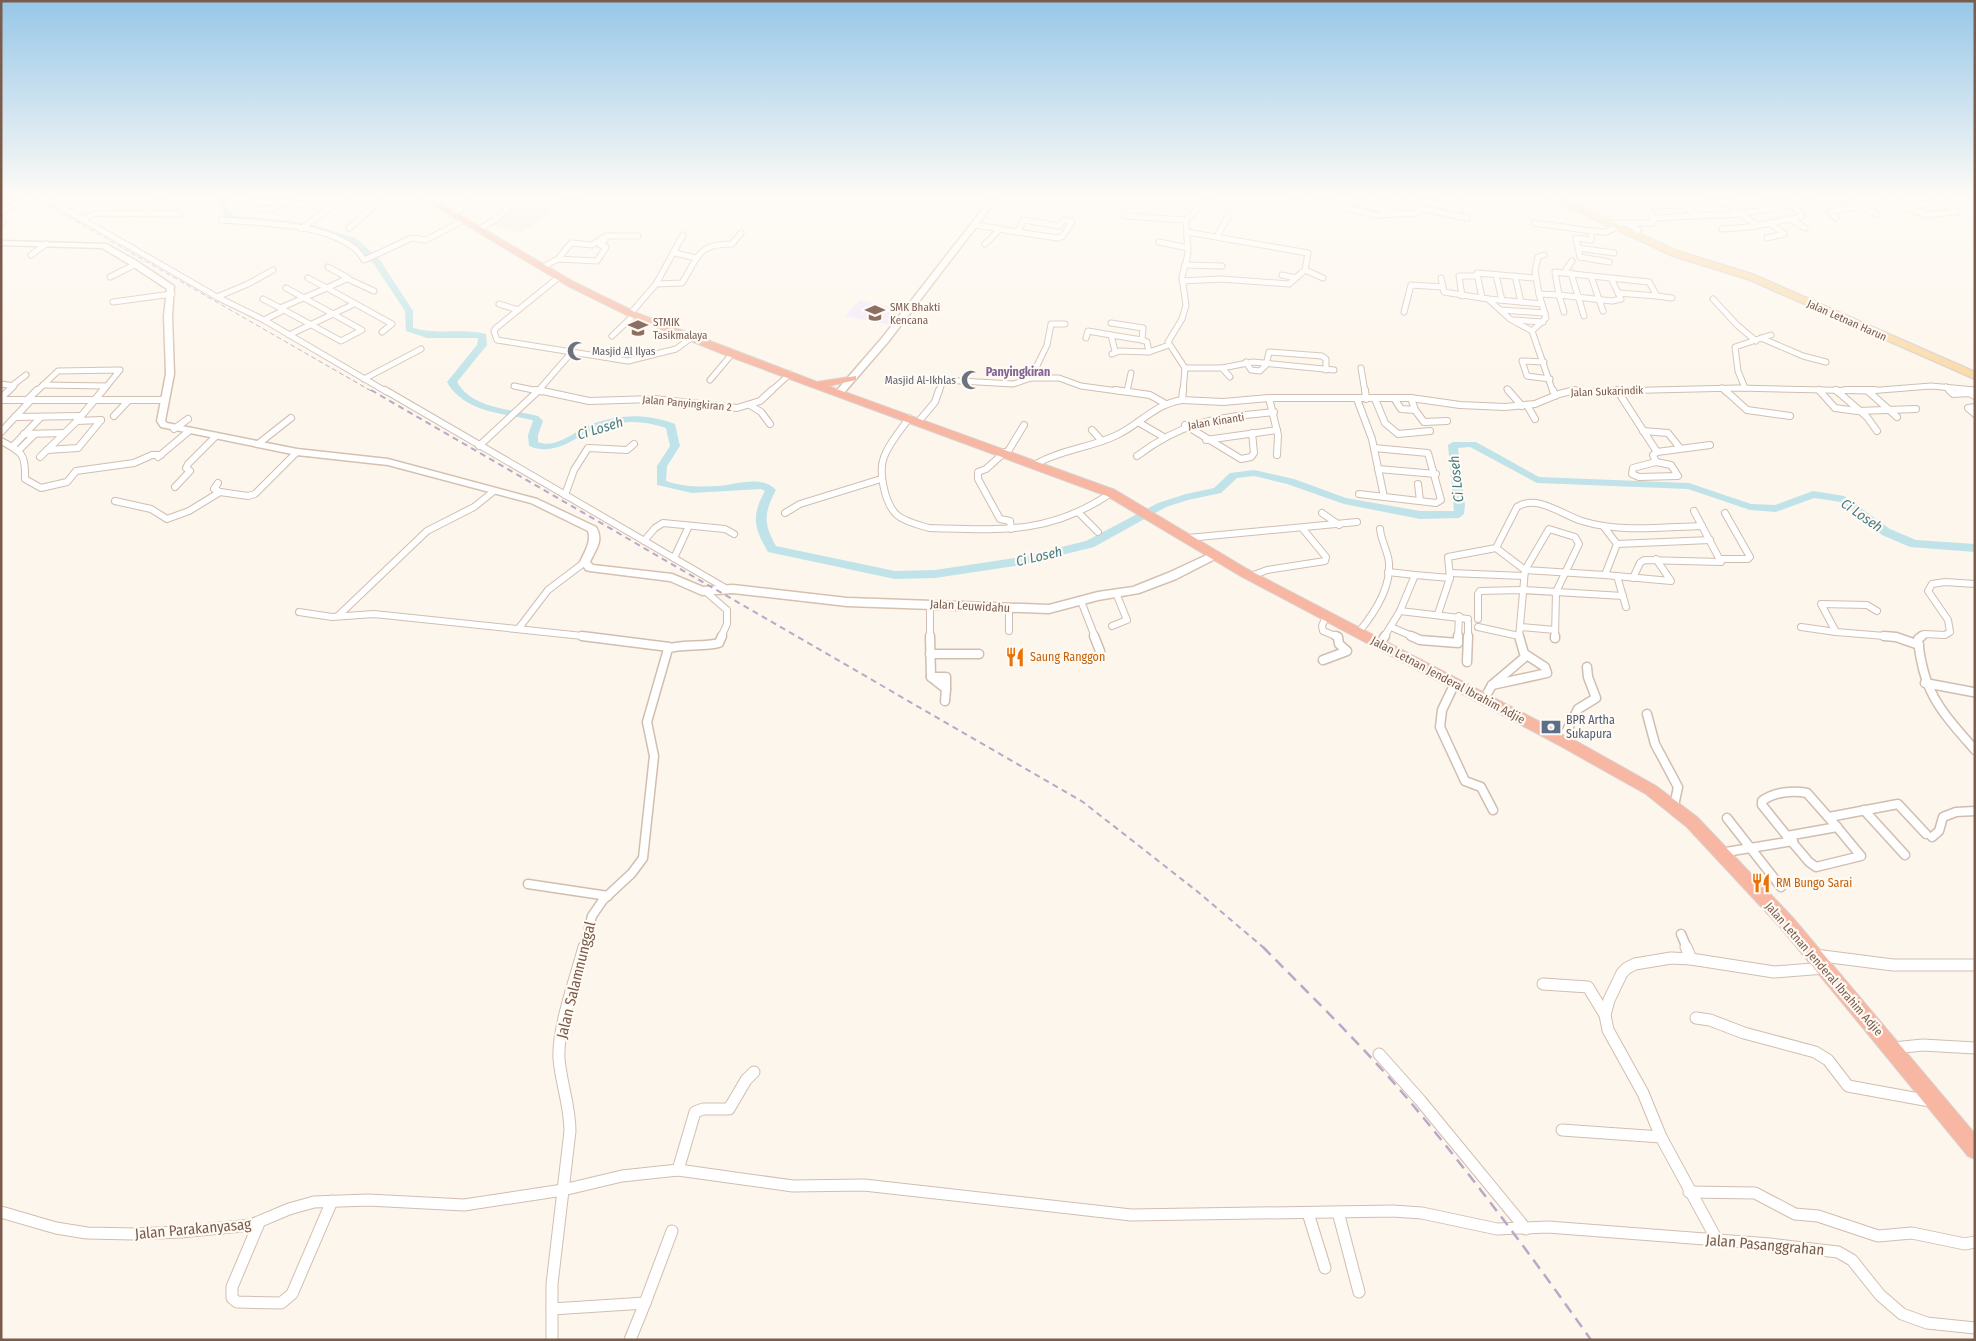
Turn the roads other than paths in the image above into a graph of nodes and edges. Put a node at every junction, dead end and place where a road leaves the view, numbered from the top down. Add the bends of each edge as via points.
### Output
1 (128, 260) edge
2 (152, 260) edge
3 (529, 260) edge
4 (557, 260) edge
5 (566, 260) edge
6 (598, 260) edge
7 (671, 260) edge
8 (695, 260) edge
9 (949, 260) edge
10 (1186, 260) edge
11 (1306, 260) edge
12 (1537, 260) edge
13 (1592, 260) edge
14 (1695, 260) edge
15 (1705, 260) edge
16 (1572, 261) dead end
17 (1609, 262) dead end
18 (136, 264) junction
19 (1185, 264) junction
20 (1222, 266) dead end
21 (328, 267) dead end
22 (543, 268) junction
23 (1588, 268) dead end
24 (273, 270) dead end
25 (1305, 270) junction
26 (1564, 273) junction
27 (1572, 274) junction
28 (1282, 275) dead end
29 (1496, 275) junction
30 (1584, 275) junction
31 (1476, 276) junction
32 (1515, 276) junction
33 (1591, 276) junction
34 (110, 277) dead end
35 (559, 277) junction
36 (1422, 277) dead end
37 (308, 278) dead end
38 (1296, 278) junction
39 (1323, 278) dead end
40 (1441, 278) dead end
41 (1534, 278) junction
42 (1611, 278) junction
43 (348, 279) junction
44 (1631, 280) junction
45 (1182, 281) junction
46 (656, 284) junction
47 (1424, 285) junction
48 (1442, 287) junction
49 (286, 288) dead end
50 (327, 288) junction
51 (374, 290) dead end
52 (1618, 293) junction
53 (172, 294) junction
54 (1539, 294) junction
55 (1637, 294) junction
56 (1559, 295) junction
57 (1462, 296) junction
58 (1657, 296) junction
59 (217, 297) junction
60 (1578, 297) junction
61 (302, 298) junction
62 (1485, 298) junction
63 (1672, 298) dead end
64 (264, 299) dead end
65 (1598, 299) junction
66 (1713, 299) dead end
67 (1502, 300) junction
68 (114, 302) dead end
69 (1521, 302) junction
70 (354, 304) junction
71 (499, 304) dead end
72 (1542, 304) junction
73 (282, 309) junction
74 (518, 310) junction
75 (1501, 310) junction
76 (1603, 311) dead end
77 (1404, 312) dead end
78 (1564, 312) dead end
79 (1545, 313) junction
80 (334, 314) junction
81 (633, 314) junction
82 (1584, 316) dead end
83 (1510, 319) junction
84 (264, 320) junction
85 (1543, 322) junction
86 (1111, 323) dead end
87 (1065, 324) dead end
88 (311, 325) junction
89 (1867, 327) junction
90 (1532, 331) junction
91 (382, 332) dead end
92 (289, 335) junction
93 (1771, 335) dead end
94 (612, 336) dead end
95 (1111, 336) junction
96 (691, 338) junction
97 (1086, 338) dead end
98 (1758, 339) junction
99 (1145, 341) junction
100 (1167, 346) junction
101 (421, 349) dead end
102 (1149, 352) junction
103 (571, 353) junction
104 (732, 354) junction
105 (1544, 362) junction
106 (1826, 362) dead end
107 (1266, 365) junction
108 (1185, 368) junction
109 (1222, 368) junction
110 (1362, 368) dead end
111 (1326, 370) junction
112 (1334, 370) dead end
113 (790, 374) junction
114 (1131, 374) dead end
115 (1975, 374) edge
116 (26, 375) dead end
117 (1230, 377) dead end
118 (853, 378) junction
119 (1032, 378) junction
120 (364, 379) junction
121 (1550, 379) junction
122 (710, 380) dead end
123 (1, 384) edge
124 (818, 384) junction
125 (14, 385) junction
126 (42, 385) junction
127 (107, 386) junction
128 (514, 386) dead end
129 (1946, 387) junction
130 (1722, 388) junction
131 (1745, 388) junction
132 (1507, 389) dead end
133 (1617, 390) junction
134 (1819, 390) junction
135 (1835, 390) junction
136 (1975, 390) edge
137 (1127, 391) junction
138 (1868, 391) junction
139 (538, 392) junction
140 (840, 392) junction
141 (1555, 396) junction
142 (1975, 396) edge
143 (1269, 398) junction
144 (1394, 398) junction
145 (1411, 398) junction
146 (1, 399) edge
147 (857, 399) junction
148 (1366, 399) junction
149 (1375, 399) junction
150 (29, 400) junction
151 (127, 400) junction
152 (164, 400) junction
153 (1182, 400) junction
154 (1356, 400) junction
155 (91, 402) junction
156 (1164, 402) junction
157 (1223, 402) junction
158 (750, 405) junction
159 (1525, 406) junction
160 (1975, 406) edge
161 (1916, 409) dead end
162 (1415, 410) junction
163 (1857, 410) junction
164 (1890, 410) junction
165 (1274, 412) junction
166 (1975, 414) edge
167 (114, 416) dead end
168 (1790, 416) dead end
169 (16, 417) junction
170 (1897, 417) dead end
171 (40, 418) junction
172 (78, 418) junction
173 (291, 418) dead end
174 (1229, 418) junction
175 (188, 419) dead end
176 (914, 419) junction
177 (1535, 419) dead end
178 (1446, 421) dead end
179 (1138, 422) junction
180 (1425, 422) junction
181 (770, 424) dead end
182 (1185, 425) junction
183 (1024, 426) dead end
184 (174, 429) junction
185 (1092, 430) dead end
186 (1277, 430) junction
187 (189, 431) junction
188 (1643, 431) junction
189 (1877, 431) dead end
190 (1, 432) edge
191 (64, 433) junction
192 (1252, 433) junction
193 (24, 434) junction
194 (35, 434) junction
195 (216, 436) junction
196 (1162, 436) junction
197 (1206, 440) junction
198 (1, 441) edge
199 (1102, 441) junction
200 (258, 444) junction
201 (634, 444) dead end
202 (1710, 444) dead end
203 (479, 446) junction
204 (16, 448) junction
205 (1374, 448) junction
206 (1680, 448) junction
207 (47, 450) junction
208 (297, 452) junction
209 (1657, 452) junction
210 (1006, 453) junction
211 (1277, 455) dead end
212 (1137, 456) dead end
213 (40, 457) dead end
214 (1656, 462) junction
215 (1036, 464) junction
216 (1378, 469) junction
217 (1436, 474) junction
218 (881, 479) junction
219 (218, 483) dead end
220 (1418, 484) dead end
221 (175, 486) dead end
222 (494, 491) junction
223 (220, 492) junction
224 (1114, 494) junction
225 (1359, 494) dead end
226 (565, 495) junction
227 (1384, 496) junction
228 (115, 501) dead end
229 (1420, 501) junction
230 (1694, 511) dead end
231 (1078, 512) junction
232 (785, 513) dead end
233 (1322, 513) dead end
234 (1725, 513) dead end
235 (1357, 522) dead end
236 (1339, 525) junction
237 (690, 526) junction
238 (1702, 526) junction
239 (1604, 527) junction
240 (1011, 529) junction
241 (1303, 529) junction
242 (1380, 529) dead end
243 (1098, 532) dead end
244 (734, 534) dead end
245 (1188, 538) junction
246 (1710, 540) junction
247 (644, 541) junction
248 (1617, 544) junction
249 (1496, 548) junction
250 (1215, 555) junction
251 (674, 558) junction
252 (1656, 559) junction
253 (1720, 559) junction
254 (585, 562) junction
255 (1388, 572) junction
256 (1525, 573) junction
257 (1566, 574) junction
258 (1605, 575) junction
259 (1251, 576) junction
260 (1415, 576) junction
261 (1450, 576) junction
262 (1617, 576) junction
263 (1633, 578) junction
264 (1975, 584) edge
265 (722, 589) junction
266 (1522, 590) junction
267 (705, 591) junction
268 (1556, 592) junction
269 (1116, 593) junction
270 (1623, 596) junction
271 (1081, 601) junction
272 (930, 604) junction
273 (1626, 607) dead end
274 (1010, 608) junction
275 (1400, 611) junction
276 (1877, 611) dead end
277 (299, 612) dead end
278 (1438, 614) junction
279 (338, 616) junction
280 (1326, 616) junction
281 (1459, 616) junction
282 (1468, 621) junction
283 (1478, 623) junction
284 (1112, 626) dead end
285 (1391, 627) junction
286 (1520, 627) junction
287 (519, 628) junction
288 (1801, 628) dead end
289 (1009, 631) dead end
290 (1836, 632) junction
291 (1358, 633) junction
292 (1519, 636) junction
293 (1458, 643) junction
294 (1380, 644) junction
295 (1467, 644) junction
296 (1918, 645) junction
297 (669, 647) junction
298 (1100, 651) dead end
299 (930, 654) junction
300 (979, 654) dead end
301 (1525, 654) junction
302 (1323, 660) dead end
303 (1467, 662) dead end
304 (1587, 668) dead end
305 (1924, 682) junction
306 (1455, 683) junction
307 (1492, 685) junction
308 (1973, 692) dead end
309 (1484, 699) junction
310 (945, 701) dead end
311 (1646, 714) dead end
312 (1562, 740) junction
313 (1975, 750) edge
314 (1674, 806) junction
315 (1493, 810) dead end
316 (1864, 810) junction
317 (1975, 811) edge
318 (1829, 817) junction
319 (1727, 818) dead end
320 (1837, 827) junction
321 (1790, 839) junction
322 (1752, 848) junction
323 (1720, 853) junction
324 (1906, 855) dead end
325 (528, 884) dead end
326 (1781, 887) dead end
327 (608, 896) junction
328 (1681, 934) dead end
329 (1814, 955) junction
330 (1691, 959) junction
331 (1975, 965) edge
332 (1824, 968) junction
333 (1542, 984) dead end
334 (1605, 1015) junction
335 (1696, 1018) dead end
336 (1892, 1048) junction
337 (1975, 1048) edge
338 (1379, 1054) dead end
339 (754, 1072) dead end
340 (1937, 1102) junction
341 (1562, 1130) dead end
342 (1661, 1137) junction
343 (1975, 1149) edge
344 (678, 1170) junction
345 (563, 1190) junction
346 (1688, 1192) junction
347 (332, 1201) junction
348 (1, 1212) edge
349 (1338, 1212) junction
350 (1308, 1213) junction
351 (1248, 1214) joint
352 (259, 1223) junction
353 (1526, 1229) junction
354 (672, 1231) dead end
355 (1717, 1240) junction
356 (1975, 1242) edge
357 (1325, 1268) dead end
358 (1359, 1292) dead end
359 (645, 1303) junction
360 (552, 1309) junction
361 (1975, 1328) edge
362 (552, 1340) edge
363 (630, 1340) edge

1 - 18 street
2 - 59 street
3 - 22 highway
4 - 22 street
5 - 6 street
7 - 46 street
8 - 46 street via 680,284
9 - 118 street
10 - 19 street
11 - 25 street
12 - 41 street
13 - 17 street
14 - 89 main road, Jalan Letnan Harun via 1750,277
15 - 89 main road, Jalan Letnan Harun via 1753,274
16 - 26 street
18 - 34 street
18 - 53 street via 168,286
19 - 20 street
19 - 45 street
21 - 43 street
22 - 35 highway
23 - 30 street
24 - 59 street
25 - 38 street
25 - 39 street
26 - 27 street
26 - 56 street via 1554,273
27 - 30 street
27 - 60 street
28 - 38 street
29 - 31 street via 1477,273
29 - 32 street
29 - 67 street
30 - 33 street
31 - 57 street via 1459,276
31 - 62 street
32 - 41 street
32 - 69 street
33 - 42 street
33 - 65 street
35 - 74 street
35 - 81 highway
36 - 47 street
37 - 50 street
38 - 45 street via 1286,285 1221,279
40 - 48 street
41 - 54 street
42 - 44 street
42 - 52 street
43 - 50 street
43 - 51 street
44 - 55 street
44 - 58 street via 1650,282
45 - 100 street via 1186,305
46 - 81 street
47 - 48 street
47 - 77 street via 1411,285
48 - 57 street via 1445,293
49 - 61 street
50 - 61 street
50 - 70 street
52 - 55 street
52 - 65 street via 1619,300
53 - 68 street
53 - 152 street via 168,316 170,374
54 - 56 street
54 - 72 street
55 - 58 street
56 - 60 street
56 - 78 street
57 - 62 street
58 - 63 street
59 - 84 street
60 - 65 street
60 - 82 street
61 - 73 street
61 - 80 street
62 - 67 street
62 - 75 street
64 - 73 street
65 - 76 street
66 - 98 street via 1738,326
67 - 69 street
69 - 72 street
70 - 80 street
70 - 91 street via 392,324
71 - 74 street
72 - 79 street
73 - 84 street
73 - 88 street
74 - 103 street via 494,330 498,340
75 - 79 street
75 - 83 street
79 - 85 street
80 - 88 street
80 - 88 street via 362,331 341,341
81 - 94 street
81 - 96 highway
83 - 85 street
83 - 90 street
84 - 92 street
85 - 90 street
86 - 99 street via 1143,328
87 - 119 street via 1051,324 1047,345
88 - 92 street
89 - 115 main road, Jalan Letnan Harun
90 - 105 street
92 - 120 street
93 - 98 street
95 - 97 street via 1088,329
95 - 99 street
95 - 102 street via 1113,353
96 - 103 street via 676,349 633,361
96 - 104 highway
98 - 106 street
98 - 131 street via 1734,350
99 - 100 street
99 - 102 street
100 - 102 street
100 - 108 street via 1184,362
101 - 120 street
103 - 139 street
104 - 113 highway
104 - 122 street
105 - 121 street
105 - 121 street via 1522,361 1527,376
107 - 109 street via 1262,370 1253,370 1246,362
107 - 111 street
107 - 111 street via 1269,352 1305,354 1325,357
108 - 109 street
108 - 153 street
109 - 117 street
110 - 148 street
111 - 112 street
113 - 124 highway
113 - 158 street, Jalan Panyingkiran 2 via 763,399
114 - 137 street
116 - 125 street
118 - 124 highway
118 - 140 street
118 - 147 highway
119 - 137 street via 1059,378 1081,386
119 - 176 street via 1014,384 943,380 933,404
120 - 203 street
121 - 141 street
123 - 125 street
124 - 140 highway
125 - 146 street
126 - 127 street
126 - 127 street via 55,372 63,370 120,370
126 - 150 street
127 - 155 street
128 - 139 street, Jalan Panyingkiran 2
129 - 136 street, Jalan Sukarindik
129 - 138 street, Jalan Sukarindik
129 - 142 street via 1953,394
130 - 131 street, Jalan Sukarindik
130 - 133 street, Jalan Sukarindik
130 - 168 street via 1747,410
131 - 134 street, Jalan Sukarindik
132 - 159 street
133 - 141 street, Jalan Sukarindik via 1570,391
133 - 188 street
134 - 135 street, Jalan Sukarindik
134 - 163 street via 1833,407
135 - 138 street, Jalan Sukarindik
135 - 163 street
137 - 156 street via 1150,395
138 - 164 street
139 - 158 street, Jalan Panyingkiran 2 via 593,401 654,399 737,408
139 - 203 street
140 - 147 highway
141 - 159 street, Jalan Sukarindik
143 - 154 street, Jalan Sukarindik
143 - 157 street, Jalan Sukarindik
143 - 165 street
144 - 145 street, Jalan Sukarindik
144 - 149 street, Jalan Sukarindik
144 - 162 street via 1401,409
145 - 159 street, Jalan Sukarindik via 1479,407
145 - 162 street
146 - 150 street
147 - 176 highway
148 - 149 street, Jalan Sukarindik
148 - 154 street, Jalan Sukarindik
149 - 180 street via 1385,423 1398,434 1431,432
150 - 155 street
150 - 169 street
151 - 152 street
151 - 155 street via 116,404
151 - 167 street
152 - 184 street via 162,423
153 - 156 street, Jalan Sukarindik
153 - 157 street, Jalan Sukarindik
154 - 205 street
155 - 172 street
156 - 179 street
157 - 174 street
158 - 181 street via 762,412
159 - 177 street
160 - 166 street via 1968,408
161 - 164 street
162 - 180 street
163 - 164 street
163 - 189 street
164 - 170 street
165 - 174 street, Jalan Kinanti
165 - 186 street
169 - 171 street
169 - 190 street
171 - 172 street
171 - 193 street
172 - 191 street
172 - 207 street via 101,420 78,448
173 - 200 street
174 - 182 street, Jalan Kinanti
175 - 184 street
176 - 210 highway
176 - 218 street via 884,456 880,466
178 - 180 street
179 - 196 street
179 - 199 street
182 - 196 street, Jalan Kinanti
182 - 197 street
183 - 210 street
184 - 187 street
185 - 199 street
186 - 192 street
186 - 211 street
187 - 195 street
187 - 204 street via 158,457 152,455 134,463 76,471 67,482 41,488 26,479 27,462
188 - 206 street via 1668,433
188 - 209 street
191 - 194 street
191 - 207 street
192 - 197 street
192 - 197 street via 1254,453 1246,459
193 - 194 street
193 - 204 street
194 - 204 street
195 - 200 street
195 - 221 street via 188,464 186,468 190,471
196 - 212 street, Jalan Kinanti
198 - 204 street
199 - 215 street via 1050,456
200 - 208 street
201 - 226 street via 627,450 588,448 574,470
202 - 206 street
203 - 226 street
205 - 216 street
205 - 217 street via 1428,453
206 - 209 street
207 - 213 street
208 - 222 street via 388,462
208 - 223 street via 255,494
209 - 214 street via 1653,455
210 - 215 highway
210 - 240 street via 978,472 978,479 1000,519 1010,521
214 - 214 street via 1671,465 1678,476 1639,477 1632,474 1636,466
215 - 224 highway
216 - 217 street
216 - 227 street
217 - 229 street via 1441,500 1436,503
218 - 232 street via 798,504
218 - 240 street via 895,512 914,524 929,528
219 - 223 street via 214,489
220 - 229 street
222 - 254 street via 534,501 592,529 594,541
222 - 279 street via 474,507 427,531
223 - 228 street via 189,511 167,519 151,509
224 - 231 street
224 - 245 highway, Jalan Letnan Jenderal Ibrahim Adjie
225 - 227 street
226 - 247 street
227 - 229 street
230 - 238 street
231 - 240 street via 1038,527
231 - 243 street
233 - 236 street
234 - 253 street via 1750,557
235 - 236 street
236 - 241 street
237 - 244 street via 725,529
237 - 247 street via 662,522
237 - 251 street
238 - 239 street
238 - 246 street
239 - 248 street
239 - 249 street via 1540,503 1524,502 1518,507
241 - 245 street
241 - 259 street via 1326,557 1325,561 1267,570
242 - 255 street via 1380,539 1390,564
245 - 250 highway, Jalan Letnan Jenderal Ibrahim Adjie
246 - 248 street
246 - 253 street
247 - 251 street
248 - 258 street
249 - 256 street
249 - 261 street via 1450,555 1447,559
250 - 259 highway, Jalan Letnan Jenderal Ibrahim Adjie
250 - 269 street, Jalan Leuwidahu via 1154,583
251 - 265 street
252 - 253 street via 1718,563
252 - 263 street via 1642,561
252 - 263 street via 1671,581
254 - 267 street via 590,568 672,578
254 - 287 street via 548,590
255 - 260 street
255 - 291 street via 1376,608
256 - 257 street
256 - 257 street via 1549,529 1575,537 1578,541
256 - 261 street
256 - 266 street
257 - 258 street
257 - 268 street
258 - 262 street
259 - 280 highway, Jalan Letnan Jenderal Ibrahim Adjie
260 - 261 street
260 - 275 street
261 - 278 street
262 - 263 street
262 - 270 street
264 - 296 street via 1937,582 1929,587 1930,596 1945,612 1950,629 1945,635 1924,634 1918,639
265 - 267 street, Jalan Leuwidahu
265 - 272 street, Jalan Leuwidahu via 847,602
266 - 268 street
266 - 283 street via 1480,590
266 - 286 street
267 - 297 street via 727,610 726,628 720,643
268 - 270 street
268 - 286 street via 1555,634
269 - 271 street, Jalan Leuwidahu
269 - 284 street via 1127,620
270 - 273 street
271 - 274 street, Jalan Leuwidahu via 1049,609
271 - 298 street
272 - 274 street, Jalan Leuwidahu
272 - 299 street
274 - 289 street
275 - 278 street
275 - 285 street
276 - 290 street via 1867,605 1822,602
277 - 279 street
278 - 281 street
279 - 287 street via 374,614
280 - 291 highway, Jalan Letnan Jenderal Ibrahim Adjie
280 - 302 street via 1323,631 1338,637 1347,651
281 - 282 street
281 - 293 street
282 - 283 street via 1472,626
282 - 295 street
283 - 292 street
285 - 293 street via 1420,640
285 - 294 street
286 - 292 street
287 - 297 street
288 - 290 street
290 - 296 street via 1896,637
291 - 294 highway, Jalan Letnan Jenderal Ibrahim Adjie
292 - 301 street
293 - 295 street
294 - 306 highway, Jalan Letnan Jenderal Ibrahim Adjie
295 - 303 street
296 - 305 street
297 - 327 street, Jalan Salamnunggal via 647,722 654,756 645,851 639,865
299 - 300 street
299 - 310 street via 931,677 946,677
301 - 307 street via 1524,661
301 - 307 street via 1546,667 1547,674
304 - 312 street via 1596,698 1578,709
305 - 308 street
305 - 313 street via 1935,702
306 - 309 highway, Jalan Letnan Jenderal Ibrahim Adjie
306 - 315 street via 1442,710 1440,727 1465,781 1481,787
307 - 309 street
309 - 312 highway, Jalan Letnan Jenderal Ibrahim Adjie
311 - 314 street via 1655,744 1678,787
312 - 314 highway, Jalan Letnan Jenderal Ibrahim Adjie
314 - 323 highway, Jalan Letnan Jenderal Ibrahim Adjie
316 - 317 street via 1898,804 1929,835 1939,831 1943,817 1956,812
316 - 318 street
316 - 324 street
318 - 320 street
318 - 321 street via 1804,792 1766,797 1762,805
319 - 322 street
320 - 321 street
320 - 321 street via 1861,856 1815,866
321 - 322 street
322 - 323 street
322 - 326 street
323 - 329 highway, Jalan Letnan Jenderal Ibrahim Adjie
325 - 327 street
327 - 345 street, Jalan Salamnunggal via 592,916 560,1046 562,1080 570,1117
328 - 330 street
329 - 331 street via 1904,966
329 - 332 highway, Jalan Letnan Jenderal Ibrahim Adjie
330 - 332 street via 1778,973
330 - 334 street via 1672,958 1627,968 1622,972
332 - 336 highway, Jalan Letnan Jenderal Ibrahim Adjie
333 - 334 street via 1588,987
334 - 342 street
335 - 340 street via 1815,1052 1828,1060 1848,1086
336 - 337 street via 1923,1045
336 - 340 highway, Jalan Letnan Jenderal Ibrahim Adjie
338 - 353 street
339 - 344 street via 729,1109 703,1108 695,1112
340 - 343 highway, Jalan Letnan Jenderal Ibrahim Adjie
341 - 342 street
342 - 346 street
344 - 345 street, Jalan Parakanyasag via 622,1176
344 - 351 street, Jalan Parakanyasag via 793,1186 864,1185 1108,1213 1149,1216
345 - 347 street, Jalan Parakanyasag via 464,1205
345 - 360 street, Jalan Salamnunggal
346 - 355 street
346 - 356 street via 1755,1193 1795,1214 1818,1216 1878,1236 1912,1233 1965,1244
347 - 352 street, Jalan Parakanyasag via 300,1205
347 - 352 street via 292,1294 281,1303 237,1302 232,1298 232,1287
348 - 352 street, Jalan Parakanyasag via 62,1230 119,1235
349 - 350 street, Jalan Pasanggrahan
349 - 353 street, Jalan Pasanggrahan via 1422,1213 1497,1229
349 - 358 street
350 - 351 street, Jalan Pasanggrahan
350 - 357 street
353 - 355 street, Jalan Pasanggrahan
354 - 359 street
355 - 361 street, Jalan Pasanggrahan via 1846,1254 1884,1299 1908,1318 1935,1325
359 - 360 street
359 - 363 street
360 - 362 street, Jalan Salamnunggal

